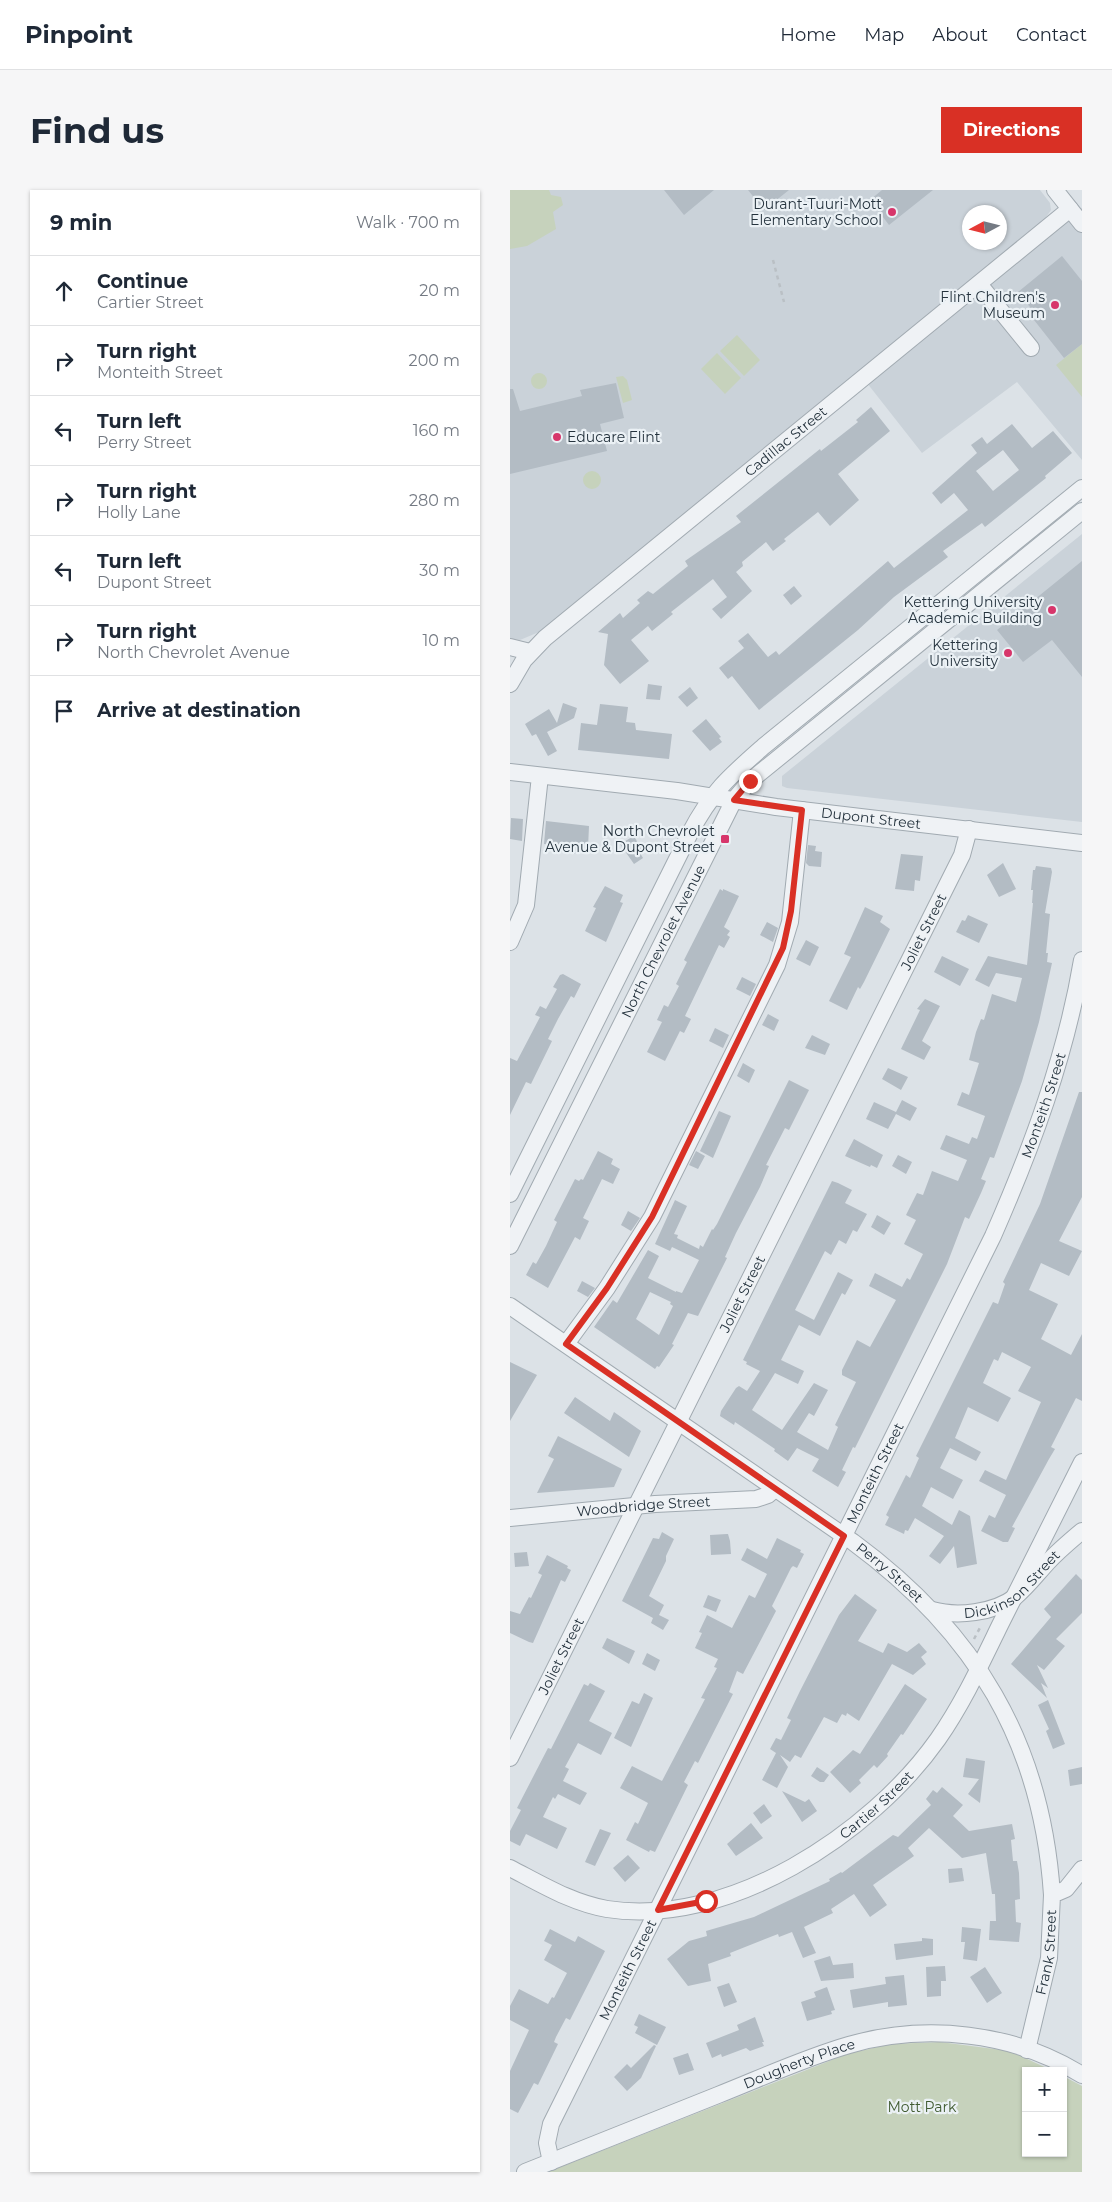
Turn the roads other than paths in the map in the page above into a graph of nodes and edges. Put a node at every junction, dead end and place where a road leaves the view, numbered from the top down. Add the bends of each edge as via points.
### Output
1 (1059, 191) edge
2 (1070, 209) junction
3 (1082, 224) edge
4 (979, 284) junction
5 (1031, 348) dead end
6 (1082, 488) edge
7 (1082, 511) edge
8 (945, 599) junction
9 (956, 613) junction
10 (510, 647) edge
11 (530, 652) junction
12 (510, 684) edge
13 (510, 772) edge
14 (540, 776) junction
15 (710, 797) junction
16 (734, 800) junction
17 (802, 810) junction
18 (969, 829) junction
19 (1082, 843) edge
20 (510, 942) edge
21 (1082, 960) edge
22 (584, 1046) junction
23 (605, 1057) junction
24 (510, 1194) edge
25 (510, 1246) edge
26 (510, 1306) edge
27 (566, 1344) junction
28 (678, 1422) junction
29 (1082, 1462) edge
30 (775, 1489) junction
31 (635, 1507) junction
32 (510, 1518) edge
33 (1082, 1531) edge
34 (844, 1536) junction
35 (1014, 1598) junction
36 (932, 1610) junction
37 (978, 1668) junction
38 (510, 1758) edge
39 (510, 1868) edge
40 (1082, 1869) edge
41 (1052, 1895) junction
42 (658, 1910) junction
43 (1027, 2050) junction
44 (1082, 2075) edge
45 (551, 2162) junction
46 (525, 2172) edge

1 - 2 street
2 - 3 street
2 - 4 street, Cadillac Street
4 - 5 street
4 - 11 street, Cadillac Street
6 - 8 street, North Chevrolet Avenue
7 - 9 street, North Chevrolet Avenue
8 - 9 street
8 - 15 street, North Chevrolet Avenue via 764,746
9 - 16 street, North Chevrolet Avenue via 763,770
10 - 11 street
11 - 12 street, Cadillac Street
13 - 14 street, Dupont Street
14 - 15 street, Dupont Street
14 - 20 street via 526,905
15 - 16 street, Dupont Street
15 - 22 street, North Chevrolet Avenue
16 - 17 street, Dupont Street
16 - 23 street, North Chevrolet Avenue
17 - 18 street, Dupont Street
17 - 27 street via 790,922 777,964 652,1217 607,1288
18 - 19 street, Dupont Street
18 - 28 street, Joliet Street via 962,855
21 - 34 street, Monteith Street via 1068,1026 1048,1094 1005,1209 962,1302
22 - 23 street
22 - 24 street, North Chevrolet Avenue
23 - 25 street, North Chevrolet Avenue
26 - 27 street, Perry Street
27 - 28 street, Perry Street
28 - 30 street, Perry Street
28 - 31 street, Joliet Street
29 - 35 street, Cartier Street
30 - 31 street, Woodbridge Street via 756,1499
30 - 34 street, Perry Street
31 - 32 street, Woodbridge Street
31 - 38 street, Joliet Street
33 - 35 street, Dickinson Street
34 - 36 street, Perry Street via 899,1577
34 - 42 street, Monteith Street
35 - 36 street, Dickinson Street via 980,1610 952,1613
35 - 37 street, Cartier Street
36 - 37 street, Perry Street
37 - 41 street, Perry Street via 1004,1710 1026,1762 1043,1824
37 - 42 street, Cartier Street via 955,1712 920,1762 890,1797 849,1831 806,1860 745,1889 712,1900
39 - 42 street, Cartier Street via 589,1905 617,1910
40 - 41 street, Frank Street via 1066,1889
41 - 43 street, Frank Street via 1049,1958
42 - 45 street, Monteith Street via 549,2128 547,2147
43 - 44 street, Dougherty Place via 1058,2061
43 - 45 street, Dougherty Place via 986,2038 942,2033 862,2042 819,2055
45 - 46 street, Dougherty Place

